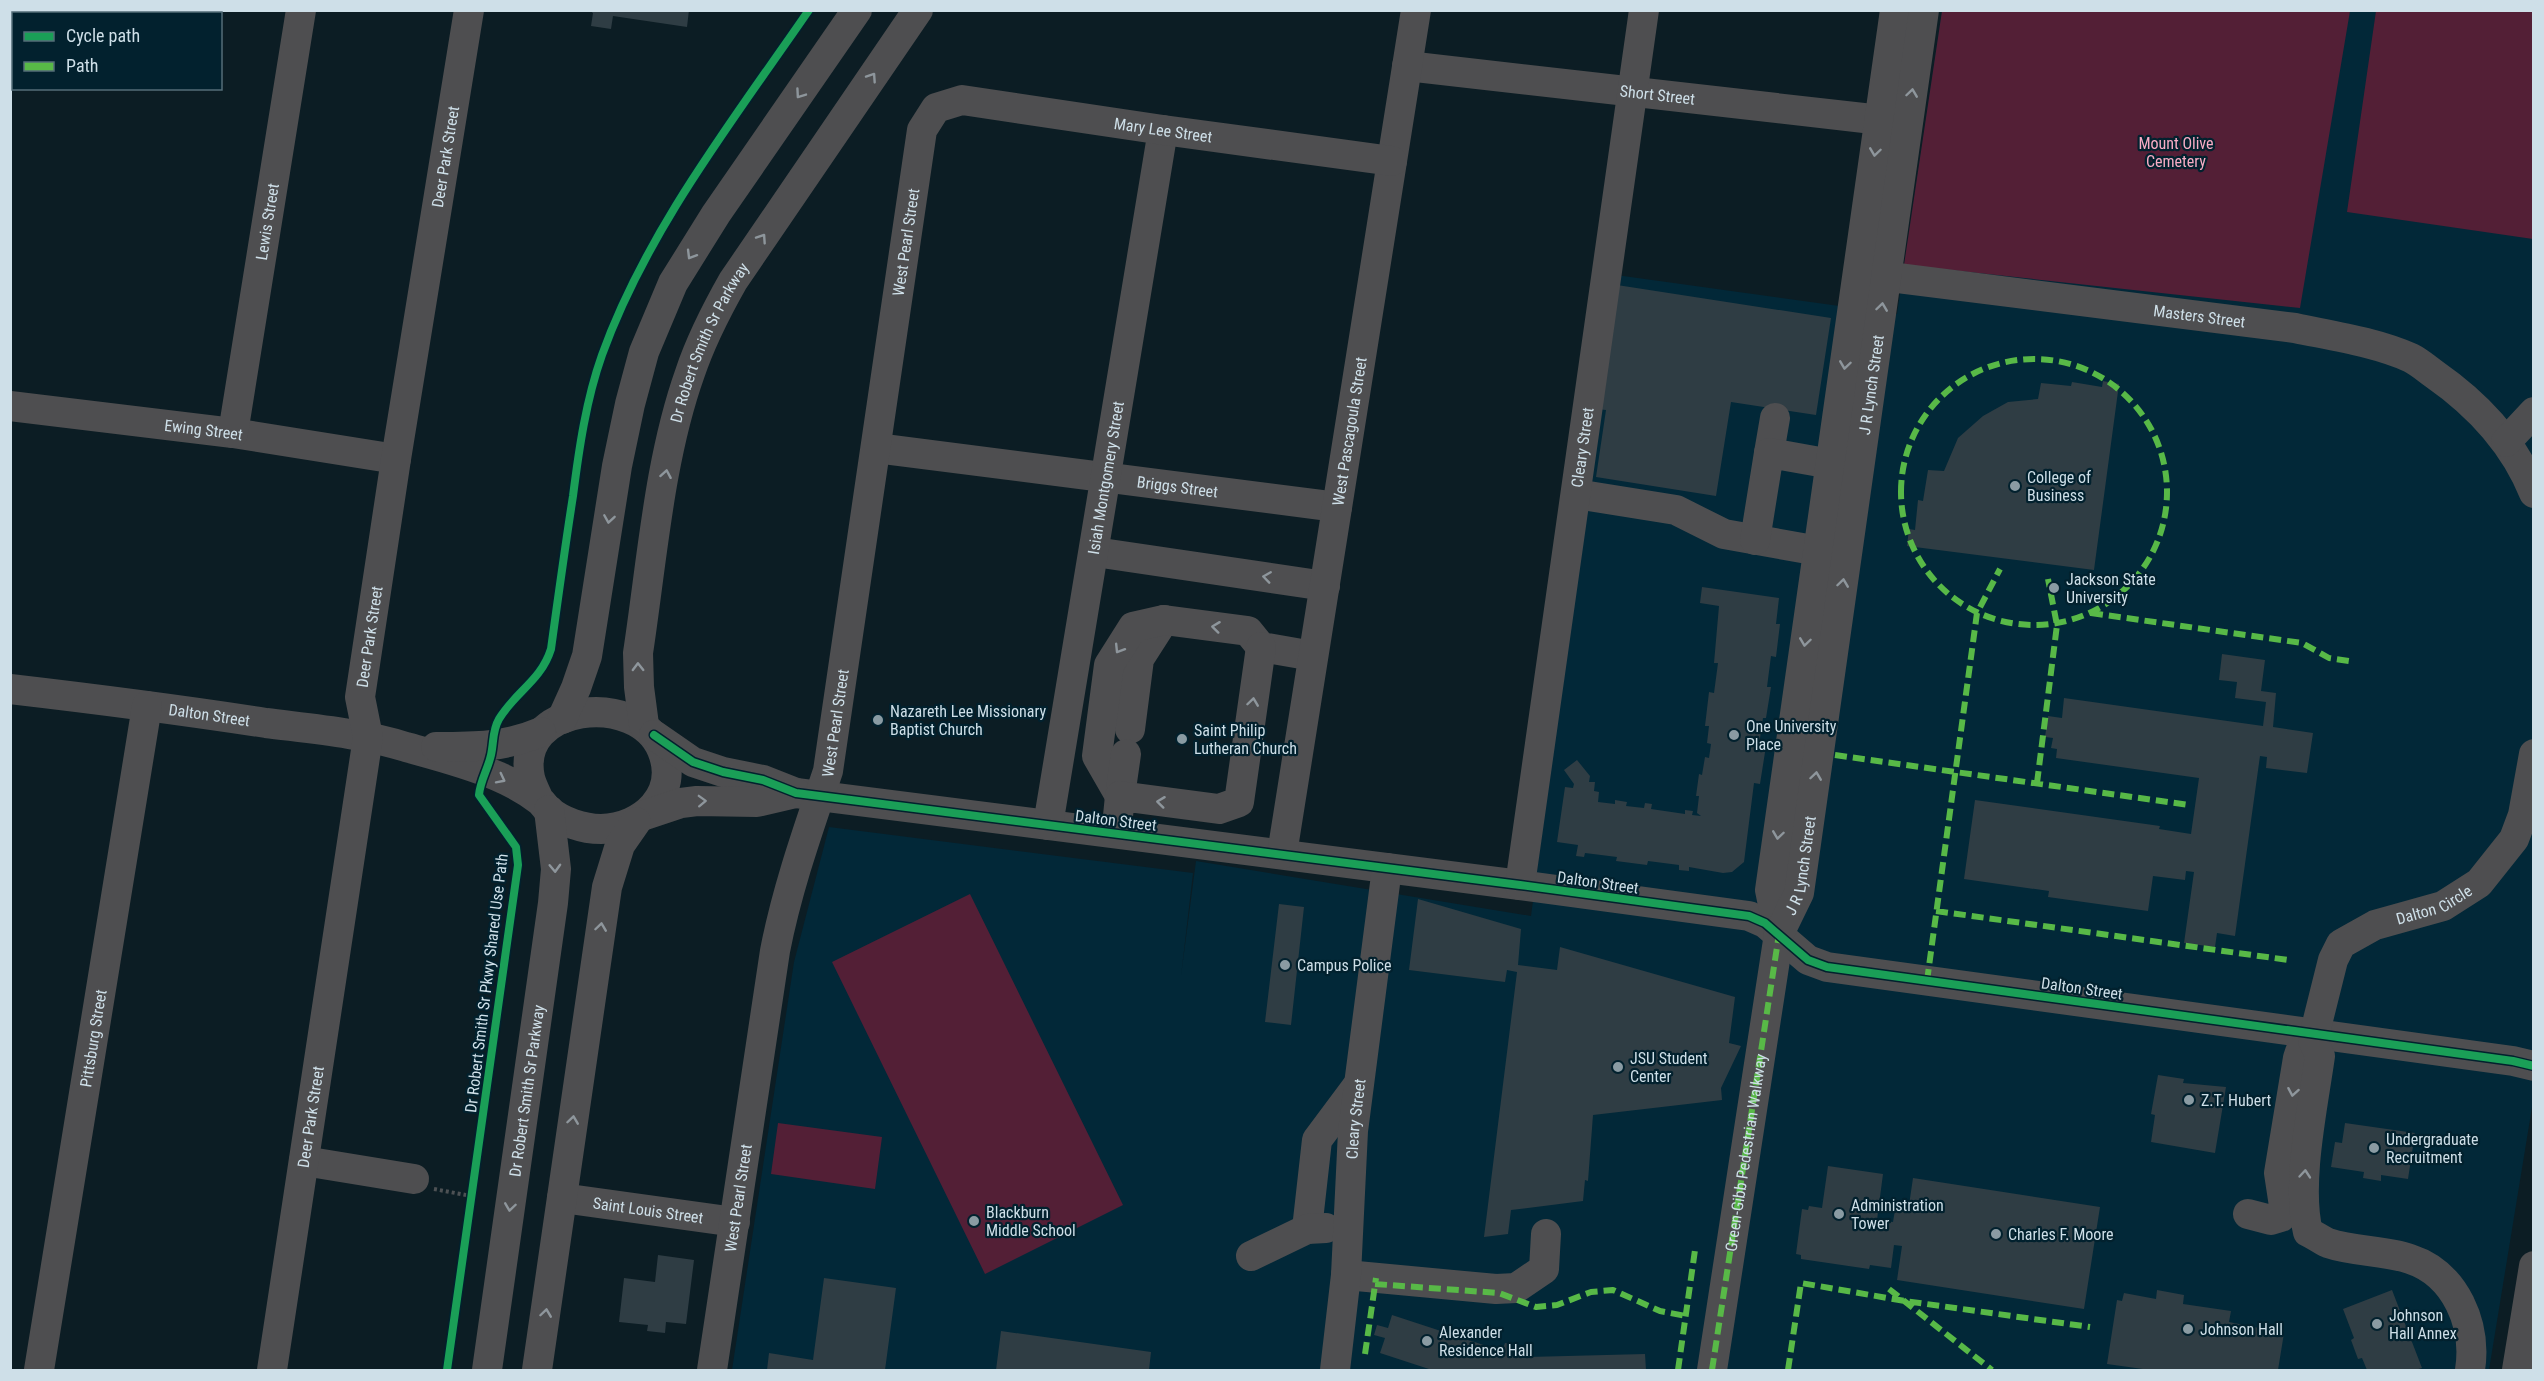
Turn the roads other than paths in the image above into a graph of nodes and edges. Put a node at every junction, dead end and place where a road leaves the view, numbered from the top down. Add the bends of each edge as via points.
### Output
1 (301, 10) edge
2 (469, 10) edge
3 (856, 10) edge
4 (918, 10) edge
5 (1416, 10) edge
6 (1644, 10) edge
7 (1895, 10) edge
8 (1924, 10) edge
9 (1407, 66) junction
10 (1632, 92) junction
11 (936, 108) joint
12 (1894, 121) junction
13 (1163, 130) junction
14 (1392, 161) junction
15 (1872, 275) junction
16 (10, 406) edge
17 (2534, 412) edge
18 (1775, 418) dead end
19 (233, 433) junction
20 (2506, 442) junction
21 (876, 448) junction
22 (1769, 453) junction
23 (396, 459) junction
24 (1831, 464) junction
25 (1107, 477) junction
26 (2534, 493) edge
27 (1576, 494) junction
28 (1337, 507) junction
29 (1755, 540) junction
30 (1819, 550) junction
31 (1095, 552) junction
32 (1324, 586) junction
33 (1164, 620) junction
34 (1261, 647) junction
35 (1313, 656) junction
36 (10, 689) edge
37 (147, 706) junction
38 (552, 726) junction
39 (649, 730) junction
40 (368, 737) junction
41 (406, 747) junction
42 (2534, 754) edge
43 (808, 795) junction
44 (1120, 796) junction
45 (544, 805) junction
46 (1219, 809) junction
47 (641, 818) junction
48 (1048, 825) junction
49 (1115, 834) junction
50 (1215, 846) junction
51 (1282, 854) junction
52 (1387, 868) junction
53 (1520, 885) junction
54 (1779, 934) junction
55 (2314, 1036) junction
56 (2534, 1066) edge
57 (1359, 1083) junction
58 (304, 1161) junction
59 (414, 1179) road end
60 (562, 1198) junction
61 (2248, 1214) dead end
62 (735, 1222) junction
63 (1347, 1227) junction
64 (1307, 1228) junction
65 (1546, 1234) dead end
66 (1251, 1256) dead end
67 (2534, 1266) edge
68 (1346, 1275) junction
69 (39, 1371) edge
70 (272, 1371) edge
71 (487, 1371) edge
72 (537, 1371) edge
73 (712, 1371) edge
74 (1335, 1371) edge
75 (1712, 1371) edge
76 (2470, 1371) edge
77 (2517, 1371) edge

1 - 19 street, Lewis Street
2 - 23 street, Deer Park Street
3 -> 38 street via 673,283 648,342 630,404 587,656 576,688
39 -> 4 street, Dr Robert Smith Sr Parkway via 639,687 638,653 673,432 693,364 733,281
5 - 9 street, West Pascagoula Street
6 - 10 street, Cleary Street
7 - 12 street, J R Lynch Street
12 -> 8 street, J R Lynch Street
9 - 10 street, Short Street
9 - 14 street, West Pascagoula Street
10 - 12 street, Short Street
10 - 27 street, Cleary Street
11 - 13 street, Mary Lee Street via 962,100
11 - 21 street, West Pearl Street via 922,130
12 - 15 street, J R Lynch Street
13 - 14 street, Mary Lee Street
13 - 25 street, Isiah Montgomery Street
14 - 28 street, West Pascagoula Street
15 - 20 street, Masters Street via 2295,328 2364,343 2412,358 2454,387
15 -> 24 street, J R Lynch Street
54 -> 15 street, J R Lynch Street via 1799,893
16 - 19 street, Ewing Street
17 - 20 street
18 - 22 street
19 - 23 street, Ewing Street
20 - 26 street
21 - 25 street, Briggs Street
21 - 43 street, West Pearl Street via 828,771
22 - 24 street
22 - 29 street
23 - 40 street, Deer Park Street via 360,697
24 - 30 street, J R Lynch Street
25 - 28 street, Briggs Street
25 - 31 street, Isiah Montgomery Street
27 - 29 street via 1676,510 1724,534
27 - 53 street, Cleary Street
28 - 32 street, West Pascagoula Street
29 - 30 street
30 -> 54 street, J R Lynch Street via 1770,890
32 -> 31 street
31 - 48 street, Isiah Montgomery Street
32 - 35 street, West Pascagoula Street
34 -> 33 street via 1248,631
33 - 44 street via 1138,659
33 -> 44 street via 1133,627 1109,665 1096,756
34 - 35 street
46 -> 34 street via 1239,801
35 - 51 street, West Pascagoula Street
36 - 37 street, Dalton Street
37 - 40 street, Dalton Street
37 - 69 street, Pittsburg Street
38 - 39 street via 574,714 593,712 613,714
38 - 41 street, Dalton Street via 523,740 492,746
38 - 45 street via 534,744 529,765 530,779
39 - 43 street, Dalton Street via 693,762
39 - 47 street via 666,764 667,780 660,798
40 - 41 street, Dalton Street
40 - 58 street, Deer Park Street
41 -> 45 street, Dalton Street via 486,771
42 - 55 street, Dalton Circle via 2523,815 2514,839 2499,860 2479,883 2443,906 2375,925 2341,944 2333,960
47 -> 43 street, Dalton Street via 681,803 757,802
43 - 48 street, Dalton Street
43 - 62 street, West Pearl Street via 810,820 782,911
46 -> 44 street
44 - 49 street
45 - 47 street via 573,824 589,828 622,826
45 -> 71 street, Dr Robert Smith Sr Parkway via 556,869 553,903
46 - 50 street
60 -> 47 street via 607,887 620,846
48 - 49 street, Dalton Street
49 - 50 street, Dalton Street
50 - 51 street, Dalton Street
51 - 52 street, Dalton Street
52 - 53 street, Dalton Street
52 - 57 street, Cleary Street
53 - 54 street, Dalton Street via 1749,916
54 - 55 street, Dalton Street via 1808,960 1827,967
54 - 75 street, Green-Gibb Pedestrian Walkway
55 - 56 street, Dalton Street via 2513,1060
55 -> 61 street via 2298,1058 2279,1173 2284,1206 2281,1217 2271,1220
76 -> 55 street via 2470,1330 2462,1306 2447,1283 2410,1259 2328,1243 2308,1232 2303,1211 2305,1174 2320,1056
57 - 63 street, Cleary Street
57 - 64 street via 1317,1140
58 - 59 street
58 - 70 street, Deer Park Street
60 - 62 street, Saint Louis Street
72 -> 60 street
62 - 73 street, West Pearl Street
63 - 64 street
63 - 68 street, Cleary Street
64 - 66 street
65 - 68 street via 1544,1269 1516,1288
67 - 77 street
68 - 74 street, Cleary Street

